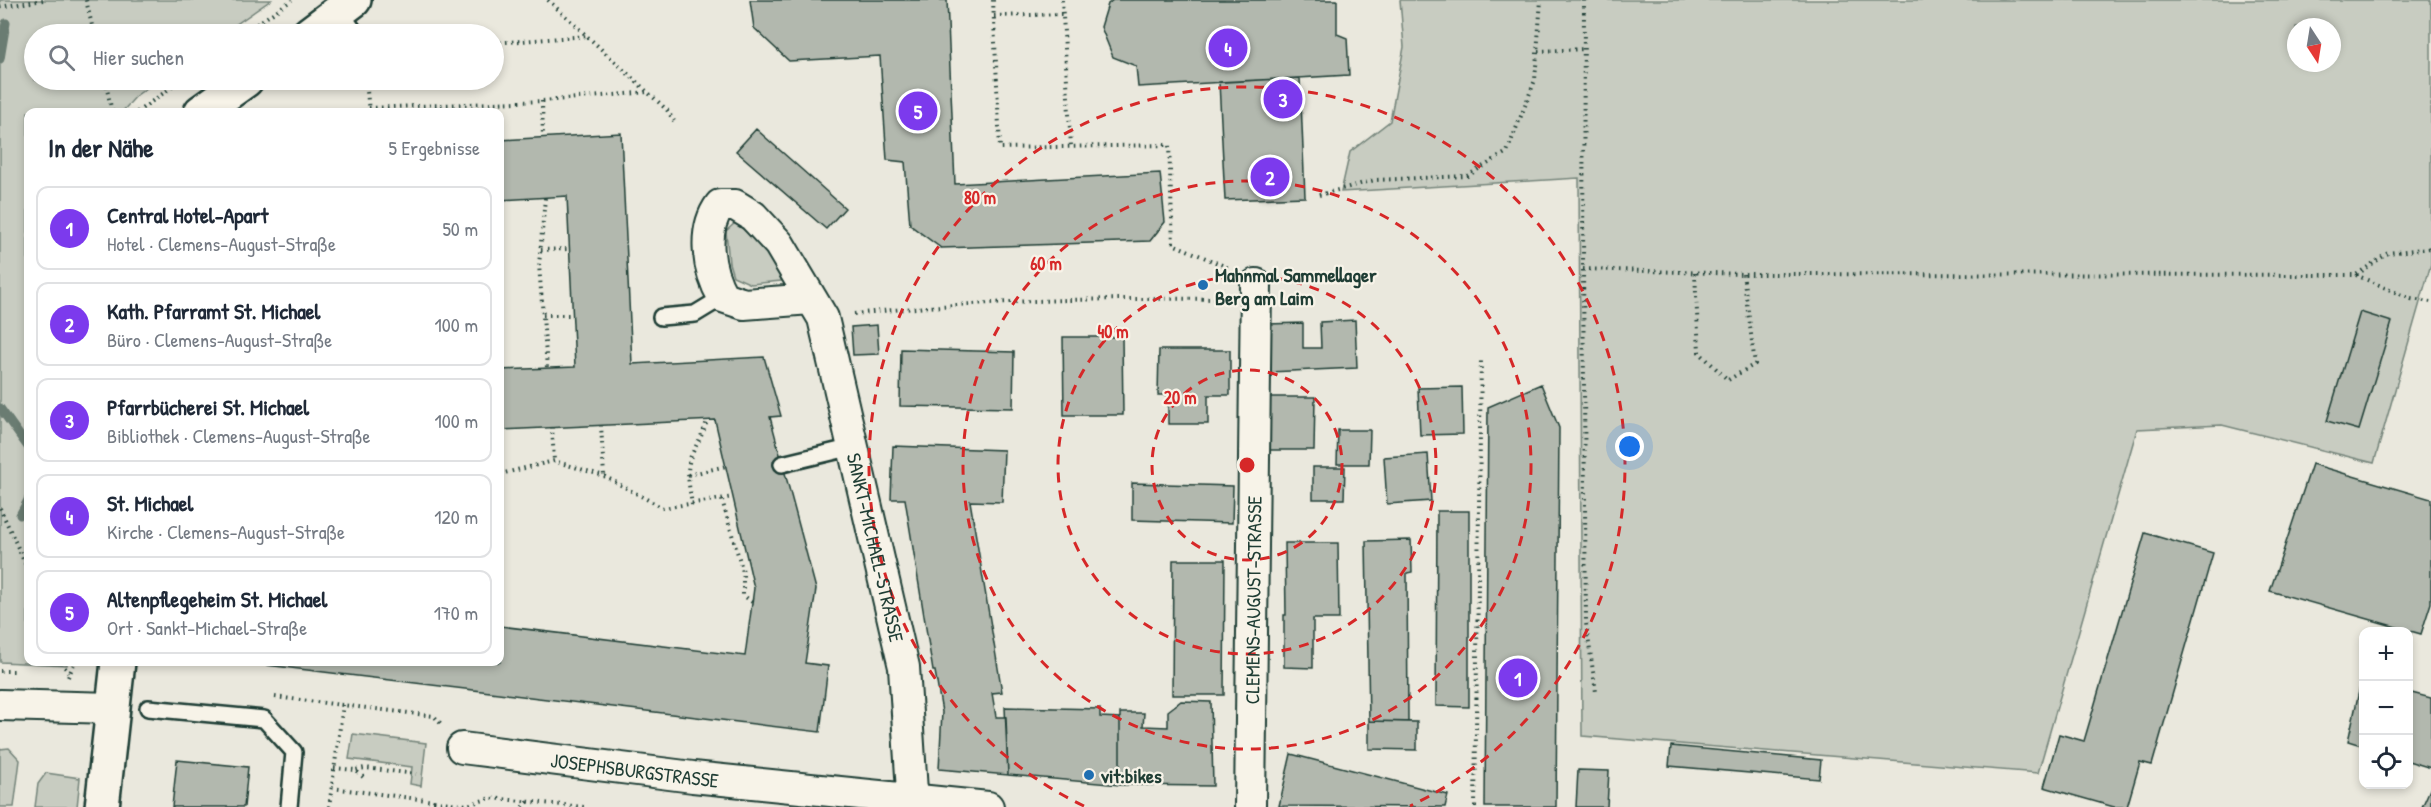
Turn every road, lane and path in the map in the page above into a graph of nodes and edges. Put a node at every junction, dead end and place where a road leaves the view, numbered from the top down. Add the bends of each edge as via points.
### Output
1 (43, 0) edge
2 (86, 0) edge
3 (292, 0) edge
4 (548, 0) edge
5 (993, 0) edge
6 (1062, 0) edge
7 (1541, 0) edge
8 (1584, 0) edge
9 (0, 7) edge
10 (1063, 14) junction
11 (350, 15) edge
12 (994, 16) junction
13 (92, 24) edge
14 (257, 24) edge
15 (331, 24) edge
16 (588, 36) junction
17 (504, 42) edge
18 (1585, 49) junction
19 (1538, 51) junction
20 (107, 90) edge
21 (168, 90) edge
22 (232, 90) edge
23 (367, 90) edge
24 (649, 92) junction
25 (542, 101) junction
26 (111, 108) edge
27 (143, 108) edge
28 (207, 108) edge
29 (369, 108) edge
30 (407, 108) edge
31 (674, 121) dead end
32 (543, 137) dead end
33 (1071, 146) junction
34 (1319, 195) dead end
35 (545, 198) dead end
36 (2431, 248) edge
37 (569, 249) dead end
38 (541, 250) junction
39 (1230, 268) dead end
40 (1583, 270) junction
41 (1695, 273) junction
42 (1743, 274) junction
43 (2356, 275) junction
44 (1255, 292) joint
45 (723, 297) junction
46 (2431, 302) edge
47 (817, 309) junction
48 (543, 315) junction
49 (573, 315) dead end
50 (661, 317) dead end
51 (1480, 358) dead end
52 (547, 368) dead end
53 (707, 420) dead end
54 (601, 425) dead end
55 (552, 428) dead end
56 (853, 447) junction
57 (554, 461) junction
58 (782, 465) dead end
59 (726, 466) dead end
60 (504, 473) edge
61 (688, 475) junction
62 (604, 476) junction
63 (733, 497) dead end
64 (722, 500) junction
65 (692, 505) junction
66 (0, 508) edge
67 (24, 561) edge
68 (752, 602) dead end
69 (64, 666) edge
70 (117, 666) edge
71 (68, 674) dead end
72 (1596, 692) dead end
73 (264, 696) dead end
74 (0, 705) edge
75 (343, 705) junction
76 (113, 708) junction
77 (148, 708) dead end
78 (462, 748) joint
79 (334, 768) junction
80 (355, 770) junction
81 (416, 774) dead end
82 (363, 777) dead end
83 (332, 788) junction
84 (434, 801) junction
85 (530, 801) junction
86 (536, 804) edge
87 (914, 804) edge
88 (102, 807) edge
89 (289, 807) edge
90 (329, 807) edge
91 (433, 807) edge
92 (523, 807) edge
93 (584, 807) edge
94 (988, 807) edge
95 (1250, 807) edge
96 (1475, 807) edge

1 - 9 path
2 - 13 path
3 - 14 path
4 - 16 path
5 - 12 path
6 - 10 path
7 - 19 path
8 - 18 path
10 - 12 path
10 - 33 path
11 - 15 street
12 - 33 path via 1000,148
16 - 17 path
16 - 24 path
18 - 19 path
18 - 40 path
19 - 34 path via 1535,80 1507,152 1467,176 1375,180
20 - 26 path
21 - 27 path
22 - 28 street
23 - 29 path
24 - 25 path
24 - 31 path
25 - 30 path
25 - 32 path
33 - 39 path via 1169,145 1173,244
35 - 38 path
36 - 43 path via 2388,253
37 - 38 path
38 - 48 path
40 - 41 path
40 - 72 path via 1586,623
41 - 42 path
41 - 42 path via 1699,352 1728,380 1755,364
42 - 43 path
43 - 46 path via 2410,299
44 - 47 path
44 - 95 street, CLEMENS-AUGUST-STRASSE
45 - 47 street via 744,304
45 - 47 street, SANKT-MICHAEL-STRASSE via 713,280 710,219 720,205 735,205 753,216 779,244
45 - 50 lane via 695,314
47 - 56 street, SANKT-MICHAEL-STRASSE
48 - 49 path
48 - 52 path
51 - 96 path
53 - 61 path via 691,457
54 - 62 path
55 - 57 path
56 - 58 lane
56 - 87 street, SANKT-MICHAEL-STRASSE via 904,667
57 - 60 path
57 - 62 path
59 - 61 path
61 - 65 path
62 - 65 path via 663,508
63 - 64 path
64 - 65 path
64 - 68 path via 743,572 743,595
66 - 67 path
69 - 71 path
70 - 76 street
73 - 75 path
74 - 76 street
75 - 78 path via 434,716
75 - 79 path
76 - 88 street
77 - 89 lane via 264,719 294,752
78 - 87 street, JOSEPHSBURGSTRASSE
79 - 80 path
79 - 83 path
80 - 81 path
80 - 82 path
83 - 84 path
83 - 90 path
84 - 85 path via 467,805 491,798
84 - 91 path
85 - 86 path
85 - 92 path
86 - 93 path
87 - 94 street, JOSEPHSBURGSTRASSE

